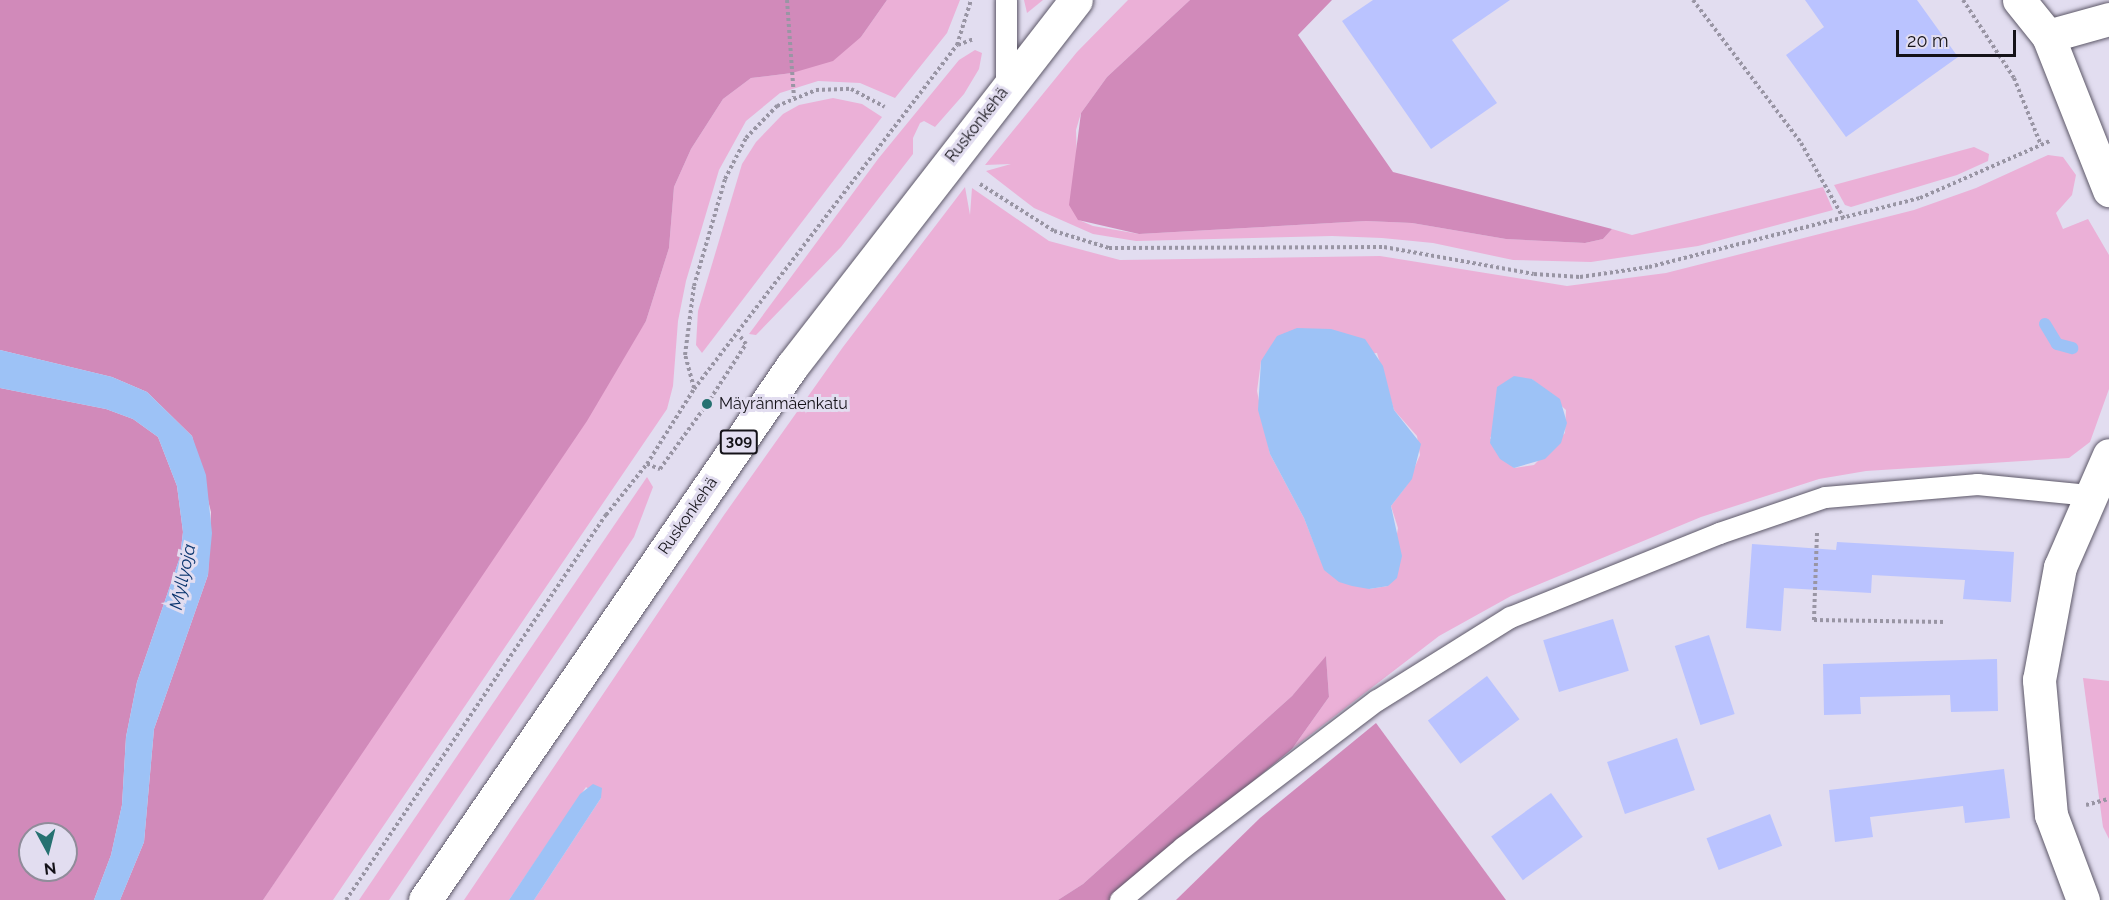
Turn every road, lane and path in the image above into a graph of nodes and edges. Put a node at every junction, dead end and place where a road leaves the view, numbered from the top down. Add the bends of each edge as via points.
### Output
1 (787, 0) edge
2 (971, 0) edge
3 (1006, 0) edge
4 (1076, 0) edge
5 (1693, 0) edge
6 (1963, 0) edge
7 (2019, 0) edge
8 (2109, 19) edge
9 (2048, 36) junction
10 (1005, 87) junction
11 (794, 97) junction
12 (885, 107) dead end
13 (2085, 126) junction
14 (2041, 144) junction
15 (980, 184) dead end
16 (2109, 190) edge
17 (1844, 219) junction
18 (739, 335) junction
19 (694, 389) junction
20 (2109, 455) edge
21 (647, 464) junction
22 (2090, 495) junction
23 (1825, 497) junction
24 (1945, 622) dead end
25 (346, 900) edge
26 (425, 900) edge
27 (1120, 900) edge
28 (2083, 900) edge

1 - 11 path
2 - 18 path via 957,45
3 - 10 lane
4 - 10 main road, Ruskonkehä / 309
5 - 17 path via 1801,143
6 - 14 path via 2014,78
7 - 9 main road
8 - 9 main road
9 - 13 main road
10 - 26 main road, Ruskonkehä / 309 via 792,366
11 - 12 path via 832,88 851,89
11 - 19 path via 777,106 746,138 725,179 694,286 686,330 685,355
13 - 14 path
13 - 16 main road
14 - 17 path via 1929,195
15 - 17 path via 1054,231 1109,248 1384,247 1534,274 1569,276 1650,267
18 - 19 path
18 - 21 path via 746,344 707,404 660,469
19 - 21 path
20 - 22 main road
21 - 25 path via 606,515
22 - 23 lane via 1977,484
22 - 28 main road via 2060,567 2039,680 2051,815
23 - 24 path via 1818,521 1814,620
23 - 27 lane via 1719,532 1510,617 1377,700 1183,847

